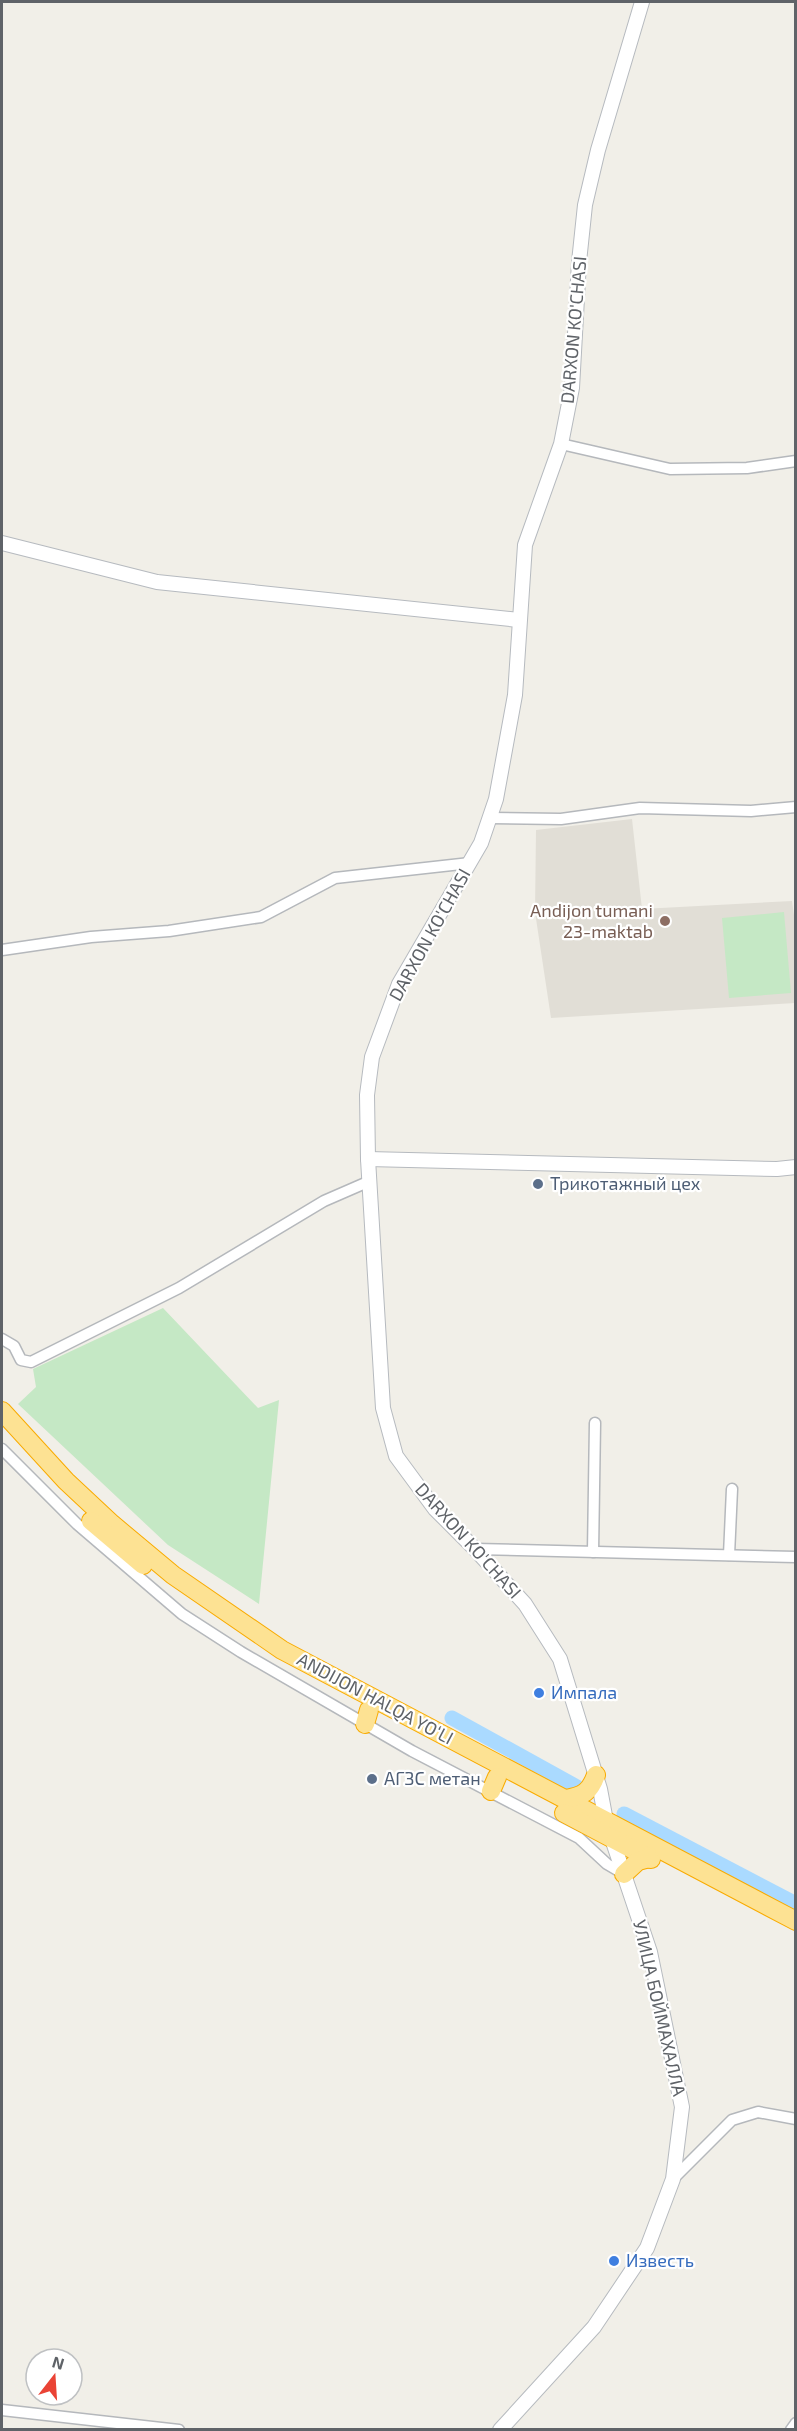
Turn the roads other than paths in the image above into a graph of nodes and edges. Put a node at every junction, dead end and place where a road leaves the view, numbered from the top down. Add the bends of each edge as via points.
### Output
1 (642, 2) edge
2 (561, 444) junction
3 (795, 461) edge
4 (2, 543) edge
5 (519, 620) junction
6 (795, 807) edge
7 (490, 818) junction
8 (470, 863) junction
9 (2, 950) edge
10 (368, 1159) junction
11 (795, 1167) edge
12 (370, 1181) junction
13 (2, 1339) edge
14 (2, 1411) edge
15 (595, 1423) dead end
16 (2, 1430) edge
17 (2, 1449) edge
18 (732, 1489) dead end
19 (475, 1549) junction
20 (593, 1552) junction
21 (729, 1555) junction
22 (795, 1557) edge
23 (367, 1717) junction
24 (596, 1775) junction
25 (496, 1777) junction
26 (566, 1800) junction
27 (606, 1821) junction
28 (612, 1838) junction
29 (649, 1858) junction
30 (624, 1874) junction
31 (795, 1921) edge
32 (795, 1934) edge
33 (795, 2119) edge
34 (673, 2179) junction
35 (2, 2410) edge
36 (795, 2423) edge
37 (179, 2430) edge
38 (501, 2430) edge
39 (791, 2430) edge

1 - 2 main road, DARXON KO'CHASI via 585,205 572,388
2 - 3 street via 670,469 747,468
2 - 5 main road, DARXON KO'CHASI via 525,546
4 - 5 main road via 157,582
5 - 7 main road, DARXON KO'CHASI via 514,695
6 - 7 street via 752,811 640,808 561,819
7 - 8 main road, DARXON KO'CHASI
8 - 9 street via 335,878 261,917
8 - 10 main road, DARXON KO'CHASI via 399,984 384,1020 372,1057 367,1095
10 - 11 main road
10 - 12 main road, DARXON KO'CHASI
12 - 13 street via 324,1201 179,1288 31,1362 21,1360 14,1346
12 - 19 main road, DARXON KO'CHASI via 383,1408 396,1456 435,1509
14 - 25 highway, ANDIJON HALQA YO‘LI via 66,1481 173,1575 282,1650 353,1688
15 - 20 street
16 - 23 highway, ANDIJON HALQA YO‘LI via 112,1541 218,1621
17 - 23 street via 76,1524 183,1614 241,1652
18 - 21 street
19 - 20 street
19 - 24 main road, DARXON KO'CHASI via 525,1604 560,1659
20 - 21 street
21 - 22 street
23 - 25 highway, ANDIJON HALQA YO‘LI
24 - 26 highway via 581,1796
24 - 27 main road, DARXON KO'CHASI
25 - 26 highway, ANDIJON HALQA YO‘LI
25 - 28 highway, ANDIJON HALQA YO‘LI
25 - 30 street
26 - 27 highway, ANDIJON HALQA YO‘LI
27 - 28 main road, УЛИЦА БОЙМАХАЛЛА
27 - 31 highway, ANDIJON HALQA YO‘LI
28 - 29 highway, ANDIJON HALQA YO‘LI
28 - 30 main road, УЛИЦА БОЙМАХАЛЛА
29 - 30 highway via 638,1861
29 - 32 highway, ANDIJON HALQA YO‘LI
30 - 34 main road, УЛИЦА БОЙМАХАЛЛА via 650,1952 682,2107
33 - 34 street via 758,2112 732,2120
34 - 38 main road, УЛИЦА БОЙМАХАЛЛА via 647,2248 594,2327
35 - 37 street
36 - 39 street

